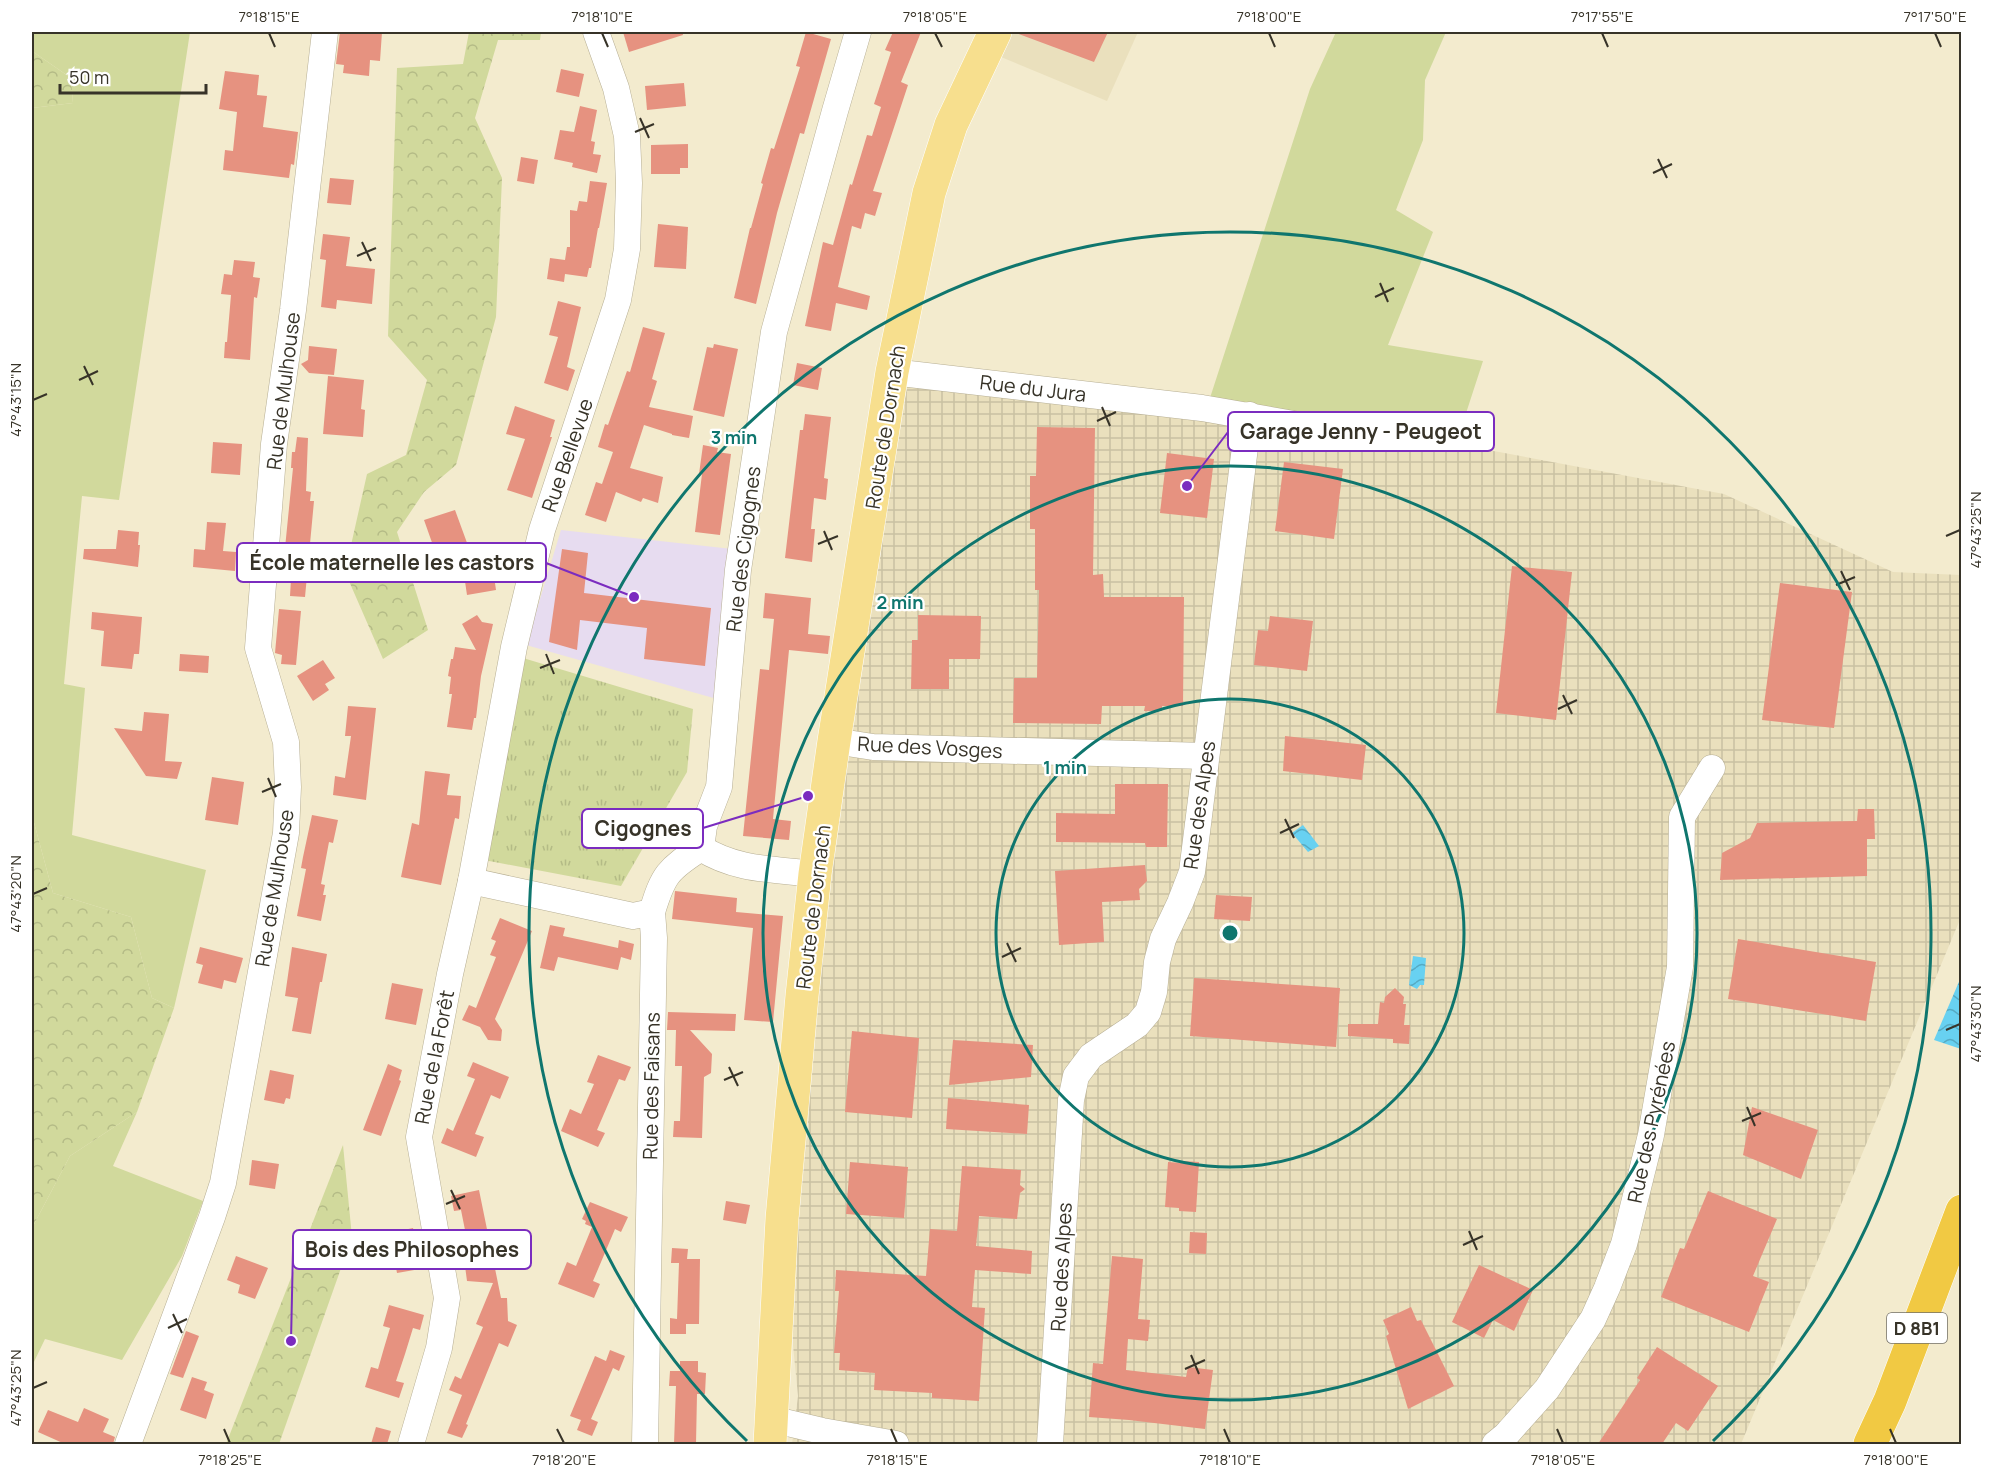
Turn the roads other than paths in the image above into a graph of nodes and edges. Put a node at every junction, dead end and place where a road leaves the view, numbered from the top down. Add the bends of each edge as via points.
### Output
1 (325, 32) edge
2 (596, 32) edge
3 (858, 32) edge
4 (995, 32) edge
5 (892, 372) junction
6 (1249, 415) junction
7 (1352, 434) dead end
8 (834, 741) junction
9 (1206, 756) junction
10 (1712, 768) dead end
11 (701, 848) junction
12 (815, 873) junction
13 (471, 881) junction
14 (652, 912) junction
15 (1962, 1210) edge
16 (771, 1432) edge
17 (128, 1444) edge
18 (411, 1444) edge
19 (645, 1444) edge
20 (896, 1444) edge
21 (1050, 1444) edge
22 (1495, 1444) edge
23 (1870, 1444) edge

1 - 17 street, Rue de Mulhouse via 274,444 258,648 286,741 286,833 222,1183
2 - 13 street, Rue Bellevue via 616,88 627,135 627,249 615,310 542,530 514,647
3 - 11 street, Rue des Cigognes via 774,332 738,570 719,787 704,826
4 - 5 main road, Route de Dornach via 951,125 929,193
5 - 6 street, Rue du Jura
5 - 8 main road, Route de Dornach
6 - 7 street, Rue du Jura
6 - 9 street, Rue des Alpes
8 - 9 street, Rue des Vosges via 873,747
8 - 12 main road, Route de Dornach
9 - 21 street, Rue des Alpes via 1192,872 1163,939 1148,1012 1137,1025 1090,1056 1076,1076 1071,1100
10 - 22 street, Rue des Pyrénées via 1682,817 1680,967 1651,1134 1624,1244 1593,1318 1547,1389
11 - 12 street via 741,866
11 - 14 street via 666,874
12 - 16 main road, Route de Dornach via 782,1219
13 - 14 street via 633,916
13 - 18 street, Rue de la Forêt via 419,1137 447,1298 439,1348
14 - 19 street, Rue des Faisans
15 - 23 highway, D 8B1
16 - 20 street via 822,1431

